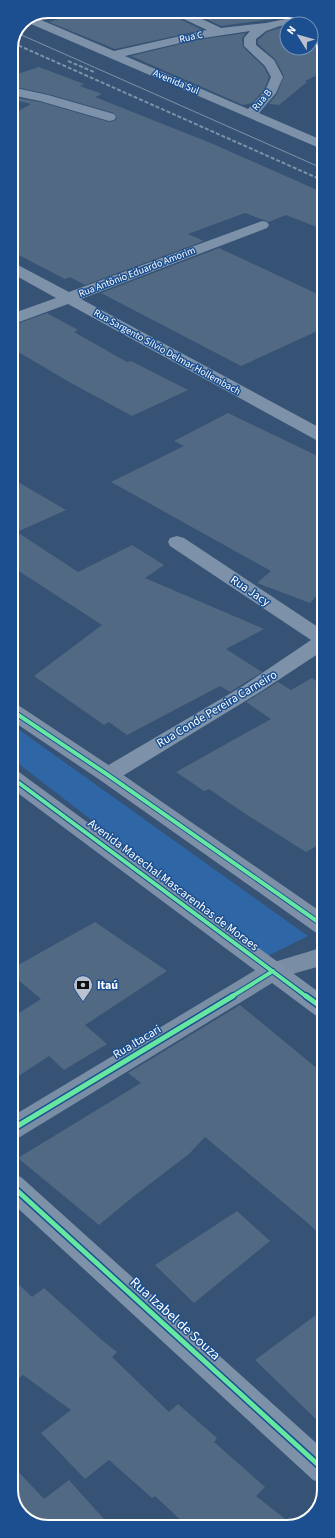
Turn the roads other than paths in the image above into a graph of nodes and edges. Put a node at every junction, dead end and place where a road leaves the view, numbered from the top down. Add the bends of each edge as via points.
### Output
1 (190, 18) edge
2 (34, 21) edge
3 (279, 24) edge
4 (279, 25) edge
5 (219, 31) junction
6 (113, 55) junction
7 (18, 93) edge
8 (250, 114) junction
9 (109, 117) dead end
10 (317, 143) edge
11 (262, 225) dead end
12 (18, 271) edge
13 (68, 298) junction
14 (18, 317) edge
15 (317, 433) edge
16 (177, 542) dead end
17 (317, 636) edge
18 (317, 646) edge
19 (18, 715) edge
20 (108, 775) junction
21 (18, 782) edge
22 (317, 921) edge
23 (317, 958) edge
24 (273, 972) junction
25 (317, 1004) edge
26 (18, 1126) edge
27 (18, 1191) edge
28 (317, 1464) edge

1 - 5 street
2 - 6 street, Avenida Sul
3 - 5 street, Rua C
4 - 8 street, Rua B via 254,33 249,41 250,46 275,70 277,77 264,101
5 - 6 street, Rua C
6 - 8 street, Avenida Sul
7 - 9 street
8 - 10 street, Avenida Sul
11 - 13 street, Rua Antônio Eduardo Amorim
12 - 13 street, Rua Sargento Sílvio Delmar Hollembach
13 - 14 street, Rua Antônio Eduardo Amorim
13 - 15 street, Rua Sargento Sílvio Delmar Hollembach
16 - 17 street, Rua Jacy
18 - 20 street, Rua Conde Pereira Carneiro via 250,690
19 - 20 highway
20 - 22 highway
21 - 24 highway, Avenida Marechal Mascarenhas de Moraes
23 - 24 main road, Rua Itacari
24 - 25 highway, Avenida Marechal Mascarenhas de Moraes
24 - 26 main road, Rua Itacari
27 - 28 street, Rua Izabel de Souza

